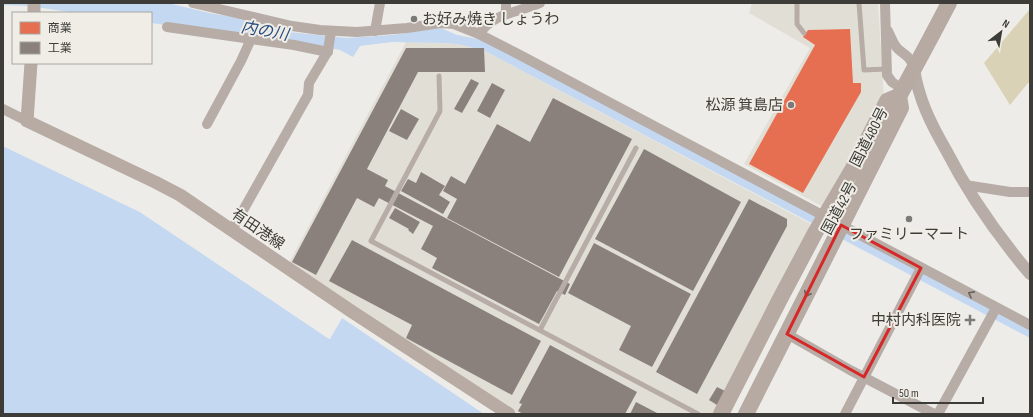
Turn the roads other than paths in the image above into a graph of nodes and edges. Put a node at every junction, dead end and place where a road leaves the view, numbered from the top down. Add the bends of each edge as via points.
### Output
1 (193, 3) edge
2 (380, 3) edge
3 (506, 3) edge
4 (540, 3) edge
5 (797, 3) edge
6 (859, 3) edge
7 (885, 3) edge
8 (949, 3) edge
9 (219, 6) edge
10 (506, 14) junction
11 (886, 22) junction
12 (167, 28) dead end
13 (375, 31) junction
14 (331, 32) junction
15 (804, 33) dead end
16 (479, 34) junction
17 (251, 39) junction
18 (328, 51) junction
19 (31, 64) edge
20 (914, 68) junction
21 (886, 69) junction
22 (439, 76) dead end
23 (901, 92) junction
24 (3, 109) edge
25 (926, 112) junction
26 (27, 121) junction
27 (207, 124) dead end
28 (636, 148) dead end
29 (965, 185) junction
30 (1030, 192) edge
31 (833, 221) junction
32 (232, 230) junction
33 (921, 268) junction
34 (1030, 274) edge
35 (996, 308) junction
36 (1030, 325) edge
37 (540, 330) junction
38 (787, 334) junction
39 (864, 377) junction
40 (509, 414) edge
41 (698, 414) edge
42 (721, 414) edge
43 (732, 414) edge
44 (746, 414) edge
45 (845, 414) edge
46 (934, 414) edge
47 (938, 414) edge

1 - 9 street
2 - 13 street
3 - 10 street
4 - 10 street
5 - 15 lane via 798,24
6 - 21 lane via 864,70
7 - 11 street
8 - 20 highway, 国道42号
9 - 14 street via 292,26
10 - 16 street via 492,20
11 - 20 street via 888,32 897,48 912,60
11 - 21 street
12 - 17 street
13 - 14 street
13 - 16 street via 446,23 462,26
14 - 18 street
16 - 31 street
17 - 18 street
17 - 27 street
18 - 32 street via 309,83 308,95
19 - 26 main road
20 - 23 highway, 国道42号
20 - 25 street via 919,94
21 - 23 street via 888,78
22 - 37 lane via 440,111 372,241
23 - 25 street
23 - 31 highway, 国道42号
24 - 26 street
25 - 29 street
26 - 32 main road, 有田港線 via 155,182
28 - 37 lane
29 - 30 street via 1010,192
29 - 34 street via 1002,240
31 - 33 street
31 -> 38 highway
31 - 42 highway via 780,299
31 - 43 highway, 国道42号
32 - 40 main road, 有田港線
35 -> 33 street
33 - 39 street
35 - 36 street
35 - 47 street
37 - 41 lane
38 - 39 street
38 - 44 highway
39 - 45 street
39 - 46 street

